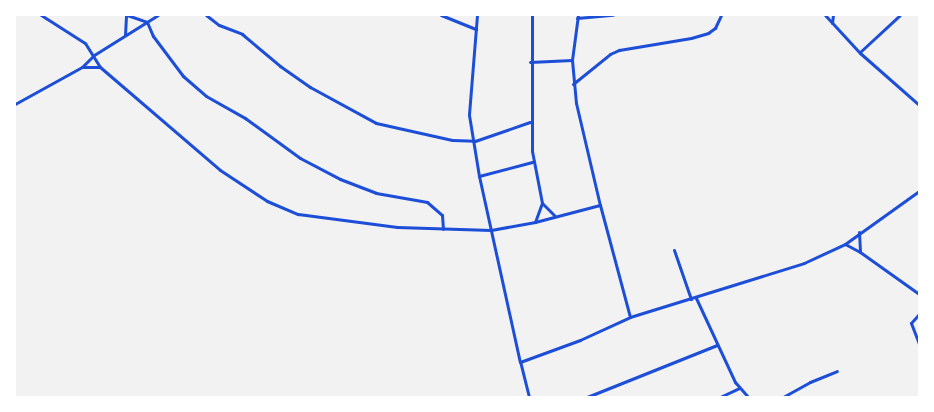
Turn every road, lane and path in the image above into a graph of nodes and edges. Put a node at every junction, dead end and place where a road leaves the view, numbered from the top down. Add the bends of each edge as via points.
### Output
1 (41, 15) edge
2 (126, 15) edge
3 (158, 15) edge
4 (206, 15) edge
5 (441, 15) edge
6 (477, 15) edge
7 (532, 15) edge
8 (613, 15) edge
9 (721, 15) edge
10 (825, 15) edge
11 (833, 15) edge
12 (900, 15) edge
13 (578, 16) edge
14 (147, 22) junction
15 (832, 23) junction
16 (476, 28) junction
17 (125, 35) junction
18 (860, 52) junction
19 (94, 55) junction
20 (572, 60) junction
21 (530, 62) junction
22 (82, 67) junction
23 (100, 67) junction
24 (573, 85) junction
25 (15, 104) edge
26 (919, 105) edge
27 (530, 122) junction
28 (475, 141) junction
29 (532, 162) junction
30 (479, 176) junction
31 (919, 191) edge
32 (542, 203) junction
33 (600, 205) junction
34 (556, 216) junction
35 (535, 222) junction
36 (442, 229) junction
37 (491, 230) junction
38 (859, 232) junction
39 (845, 244) junction
40 (674, 250) dead end
41 (860, 252) junction
42 (919, 294) edge
43 (696, 298) junction
44 (691, 299) junction
45 (919, 314) edge
46 (630, 318) junction
47 (919, 344) edge
48 (717, 345) junction
49 (520, 362) junction
50 (837, 371) dead end
51 (739, 388) junction
52 (529, 397) edge
53 (587, 397) edge
54 (720, 397) edge
55 (748, 397) edge
56 (783, 397) edge

1 - 19 street via 78,37
2 - 14 street
2 - 17 street
3 - 14 street
4 - 28 street via 219,25 242,34 310,87 376,123 452,140
5 - 16 street
6 - 16 street
7 - 21 street
8 - 13 street
9 - 24 street via 715,28 708,33 610,54
10 - 15 street
11 - 15 street
12 - 18 street
13 - 20 street
14 - 17 street
14 - 36 street via 153,36 183,76 206,96 245,118 300,158 340,179 376,193 427,202 442,215
15 - 18 street
16 - 28 street via 469,115
17 - 19 street
18 - 26 street
19 - 22 street
19 - 23 street
20 - 21 street
20 - 24 street
21 - 27 street
22 - 23 street
22 - 25 street
23 - 36 street via 220,170 282,209 312,218 356,224
24 - 33 street
27 - 28 street
27 - 29 street
28 - 30 street
29 - 30 street
29 - 32 street
30 - 37 street
31 - 38 street
32 - 34 street
32 - 35 street
33 - 34 street
33 - 46 street
34 - 35 street
35 - 37 street
36 - 37 street
37 - 49 street
38 - 39 street
38 - 41 street
39 - 41 street
39 - 43 street via 787,269
40 - 44 street
41 - 42 street
43 - 44 street
43 - 48 street
44 - 46 street
45 - 47 street via 910,323
46 - 49 street
48 - 51 street
48 - 53 street
49 - 52 street
50 - 56 street
51 - 54 street
51 - 55 street

